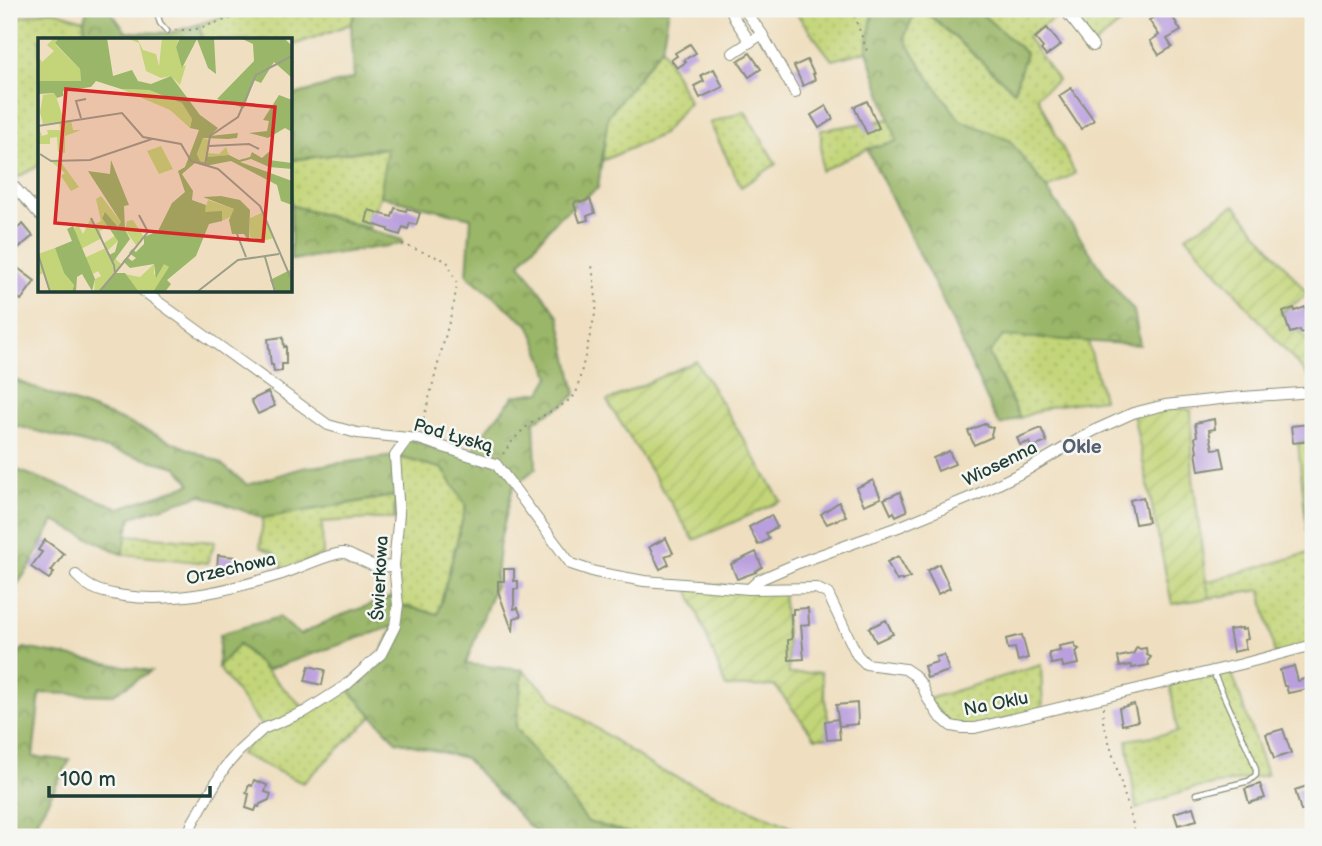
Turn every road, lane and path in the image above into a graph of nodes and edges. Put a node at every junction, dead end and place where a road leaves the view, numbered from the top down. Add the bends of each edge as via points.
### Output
1 (156, 9) edge
2 (730, 9) edge
3 (744, 9) edge
4 (852, 9) edge
5 (1064, 9) edge
6 (254, 11) dead end
7 (167, 31) joint
8 (762, 34) junction
9 (750, 42) junction
10 (1093, 46) dead end
11 (867, 51) dead end
12 (733, 53) dead end
13 (794, 93) dead end
14 (9, 181) edge
15 (38, 213) edge
16 (402, 244) dead end
17 (592, 265) dead end
18 (145, 292) edge
19 (1313, 392) edge
20 (407, 439) junction
21 (419, 439) junction
22 (496, 464) junction
23 (394, 565) junction
24 (76, 575) dead end
25 (749, 589) junction
26 (1313, 645) edge
27 (1213, 671) junction
28 (1108, 696) junction
29 (1196, 794) dead end
30 (187, 837) edge
31 (1135, 837) edge

1 - 7 lane
2 - 9 street
3 - 8 street
4 - 11 path
5 - 10 street
6 - 7 path via 192,30
8 - 9 street
8 - 13 street
9 - 12 street
14 - 15 street
16 - 21 path via 447,261 457,284
17 - 22 path via 597,306 576,394 523,430
18 - 20 street, Pod Łyską via 328,425
19 - 25 street, Wiosenna via 1133,412 976,495 759,580
20 - 21 street, Pod Łyską
20 - 23 street, Świerkowa via 395,456 399,514
21 - 22 street, Pod Łyską
22 - 25 street, Pod Łyską via 571,564 645,581
23 - 24 street, Orzechowa via 380,568 345,553 232,589 146,599 94,590
23 - 30 street, Świerkowa via 395,626 381,654 345,686 263,729 239,751 225,767
25 - 28 street, Na Oklu via 816,588 828,594 857,655 866,664 905,669 951,726 975,728
26 - 27 street, Na Oklu
27 - 28 street, Na Oklu
27 - 29 lane via 1256,770 1249,781
28 - 31 path via 1103,721

